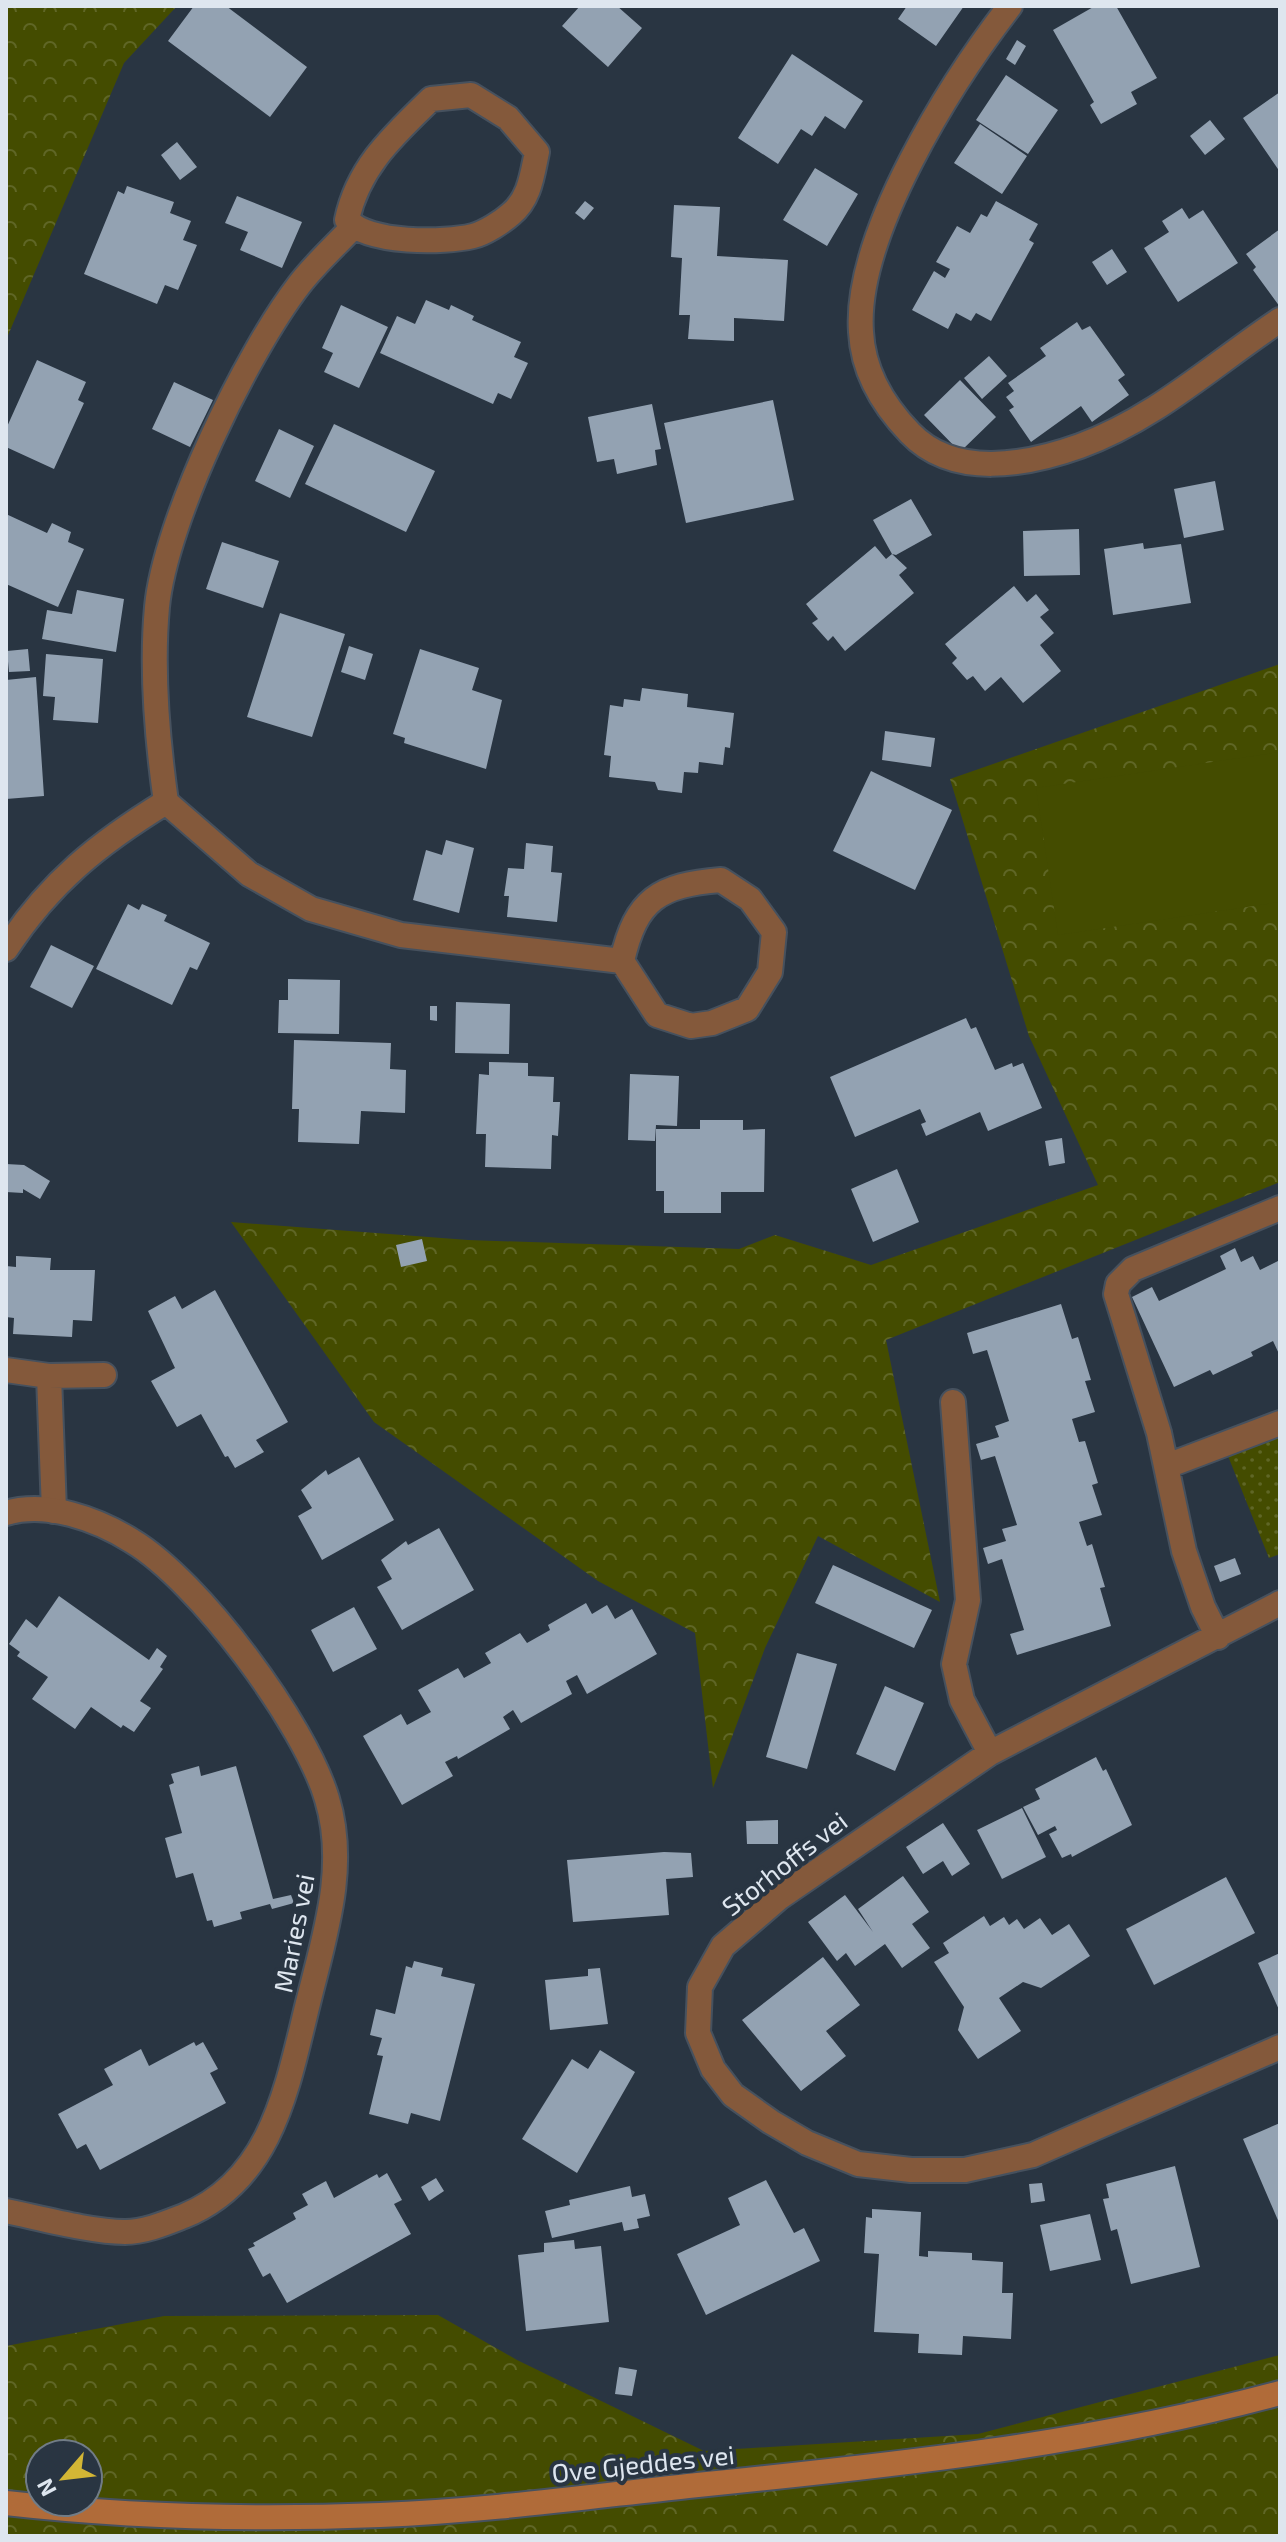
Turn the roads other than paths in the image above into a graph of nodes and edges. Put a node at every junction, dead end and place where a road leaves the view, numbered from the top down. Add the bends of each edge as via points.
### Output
1 (1010, 6) edge
2 (353, 227) junction
3 (1280, 320) edge
4 (166, 802) junction
5 (6, 949) edge
6 (622, 961) junction
7 (1280, 1208) edge
8 (6, 1370) edge
9 (104, 1375) dead end
10 (49, 1376) junction
11 (953, 1402) dead end
12 (1280, 1423) edge
13 (1167, 1466) junction
14 (54, 1511) junction
15 (6, 1513) edge
16 (1280, 1603) edge
17 (1218, 1637) junction
18 (990, 1753) junction
19 (1280, 2047) edge
20 (6, 2211) edge
21 (1280, 2393) edge
22 (6, 2503) edge

1 - 3 street via 926,138 882,224 864,287 861,331 868,372 890,412 915,439 968,465 1040,457 1081,446 1126,424
2 - 2 street via 395,238 476,235 512,213 528,194 537,152 508,118 471,95 431,99 375,155 352,196 347,220
2 - 4 street via 300,285 267,333 182,509 157,605 156,707
4 - 5 street via 111,835 57,881
4 - 6 street via 249,874 311,909 401,935
6 - 6 street via 628,931 643,905 680,883 721,880 750,899 774,932 770,972 747,1009 712,1023 691,1026 657,1015
7 - 13 street via 1160,1256 1133,1269 1118,1284 1129,1346
8 - 10 street
9 - 10 street
10 - 14 street
11 - 18 street via 968,1600 954,1664 962,1700
12 - 13 street
13 - 17 street via 1184,1551
14 - 15 street, Maries vei via 24,1508
14 - 20 street, Maries vei via 97,1522 135,1542 184,1586 255,1667 298,1735 327,1800 334,1898 286,2092 266,2142 241,2177 210,2205 126,2232
16 - 17 street, Storhoffs vei
17 - 18 street, Storhoffs vei
18 - 19 street, Storhoffs vei via 780,1897 723,1946 700,1987 698,2033 713,2069 733,2095 807,2143 858,2164 965,2170 1033,2155
21 - 22 street, Ove Gjeddes vei via 1012,2449 437,2512 140,2515

